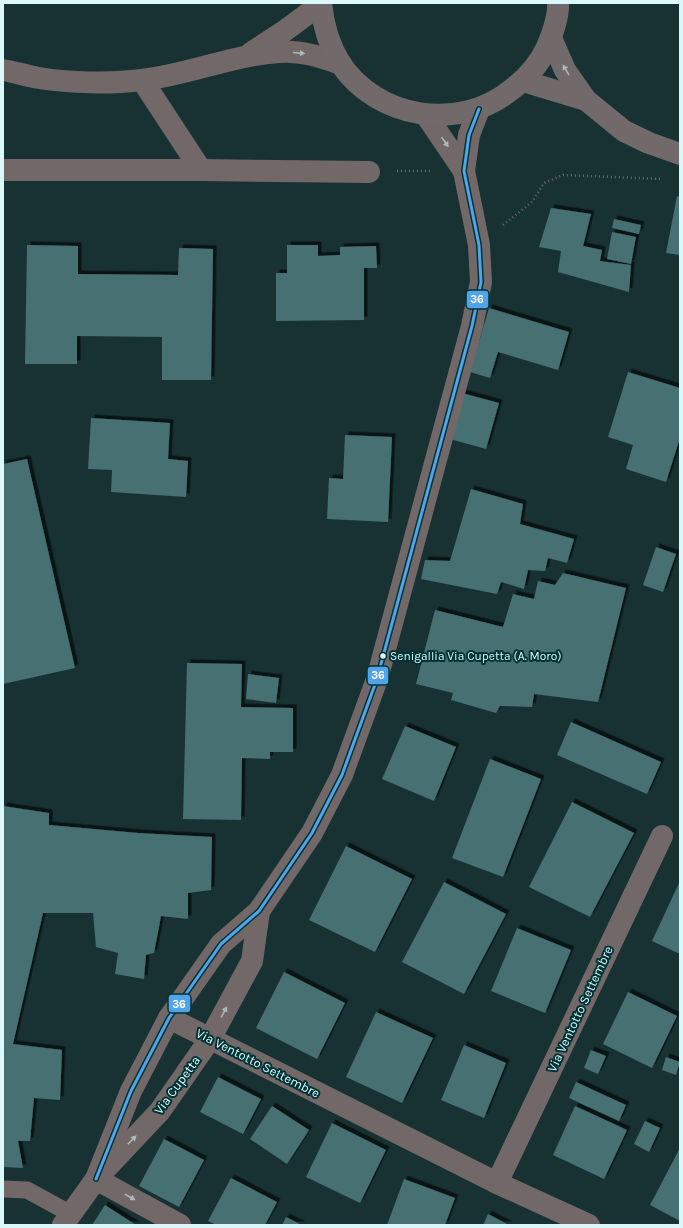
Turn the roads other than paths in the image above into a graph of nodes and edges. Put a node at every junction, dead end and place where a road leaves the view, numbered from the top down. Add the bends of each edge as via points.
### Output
1 (321, 3) edge
2 (558, 3) edge
3 (551, 38) junction
4 (246, 56) junction
5 (341, 64) junction
6 (3, 70) edge
7 (142, 80) junction
8 (523, 81) junction
9 (586, 100) junction
10 (480, 108) junction
11 (426, 115) junction
12 (680, 154) edge
13 (3, 170) edge
14 (201, 170) junction
15 (464, 170) junction
16 (369, 172) road end
17 (662, 836) dead end
18 (259, 911) junction
19 (169, 1018) junction
20 (210, 1039) junction
21 (96, 1178) junction
22 (497, 1183) junction
23 (3, 1189) edge
24 (67, 1219) edge
25 (180, 1225) edge
26 (589, 1225) edge

1 - 4 street
1 - 5 street via 328,38
2 - 3 street
3 - 8 street via 544,54
9 -> 3 street via 565,70
4 -> 5 street via 280,52 311,54
4 - 7 street via 195,70
5 - 11 street via 378,98 401,109
6 - 7 street via 38,78 89,82
7 - 14 street
8 - 9 street
8 - 10 street via 503,97
9 - 12 street via 624,131
10 - 11 street via 462,113
10 - 15 street, Via Cupetta via 469,135
11 -> 15 street, Via Cupetta
13 - 14 street
14 - 16 street
15 - 18 street, Via Cupetta via 479,246 481,282 472,326 377,679 342,775 312,834
17 - 22 street, Via Ventotto Settembre
18 - 19 street, Via Cupetta via 221,944
20 -> 18 street, Via Cupetta via 252,960
19 - 20 street, Via Ventotto Settembre
19 - 21 street, Via Cupetta via 131,1091
21 -> 20 street, Via Cupetta via 160,1112
20 - 22 street, Via Ventotto Settembre
21 - 24 street, Via Cupetta
21 -> 25 street
22 - 26 street, Via Ventotto Settembre
23 - 24 lane via 27,1190

